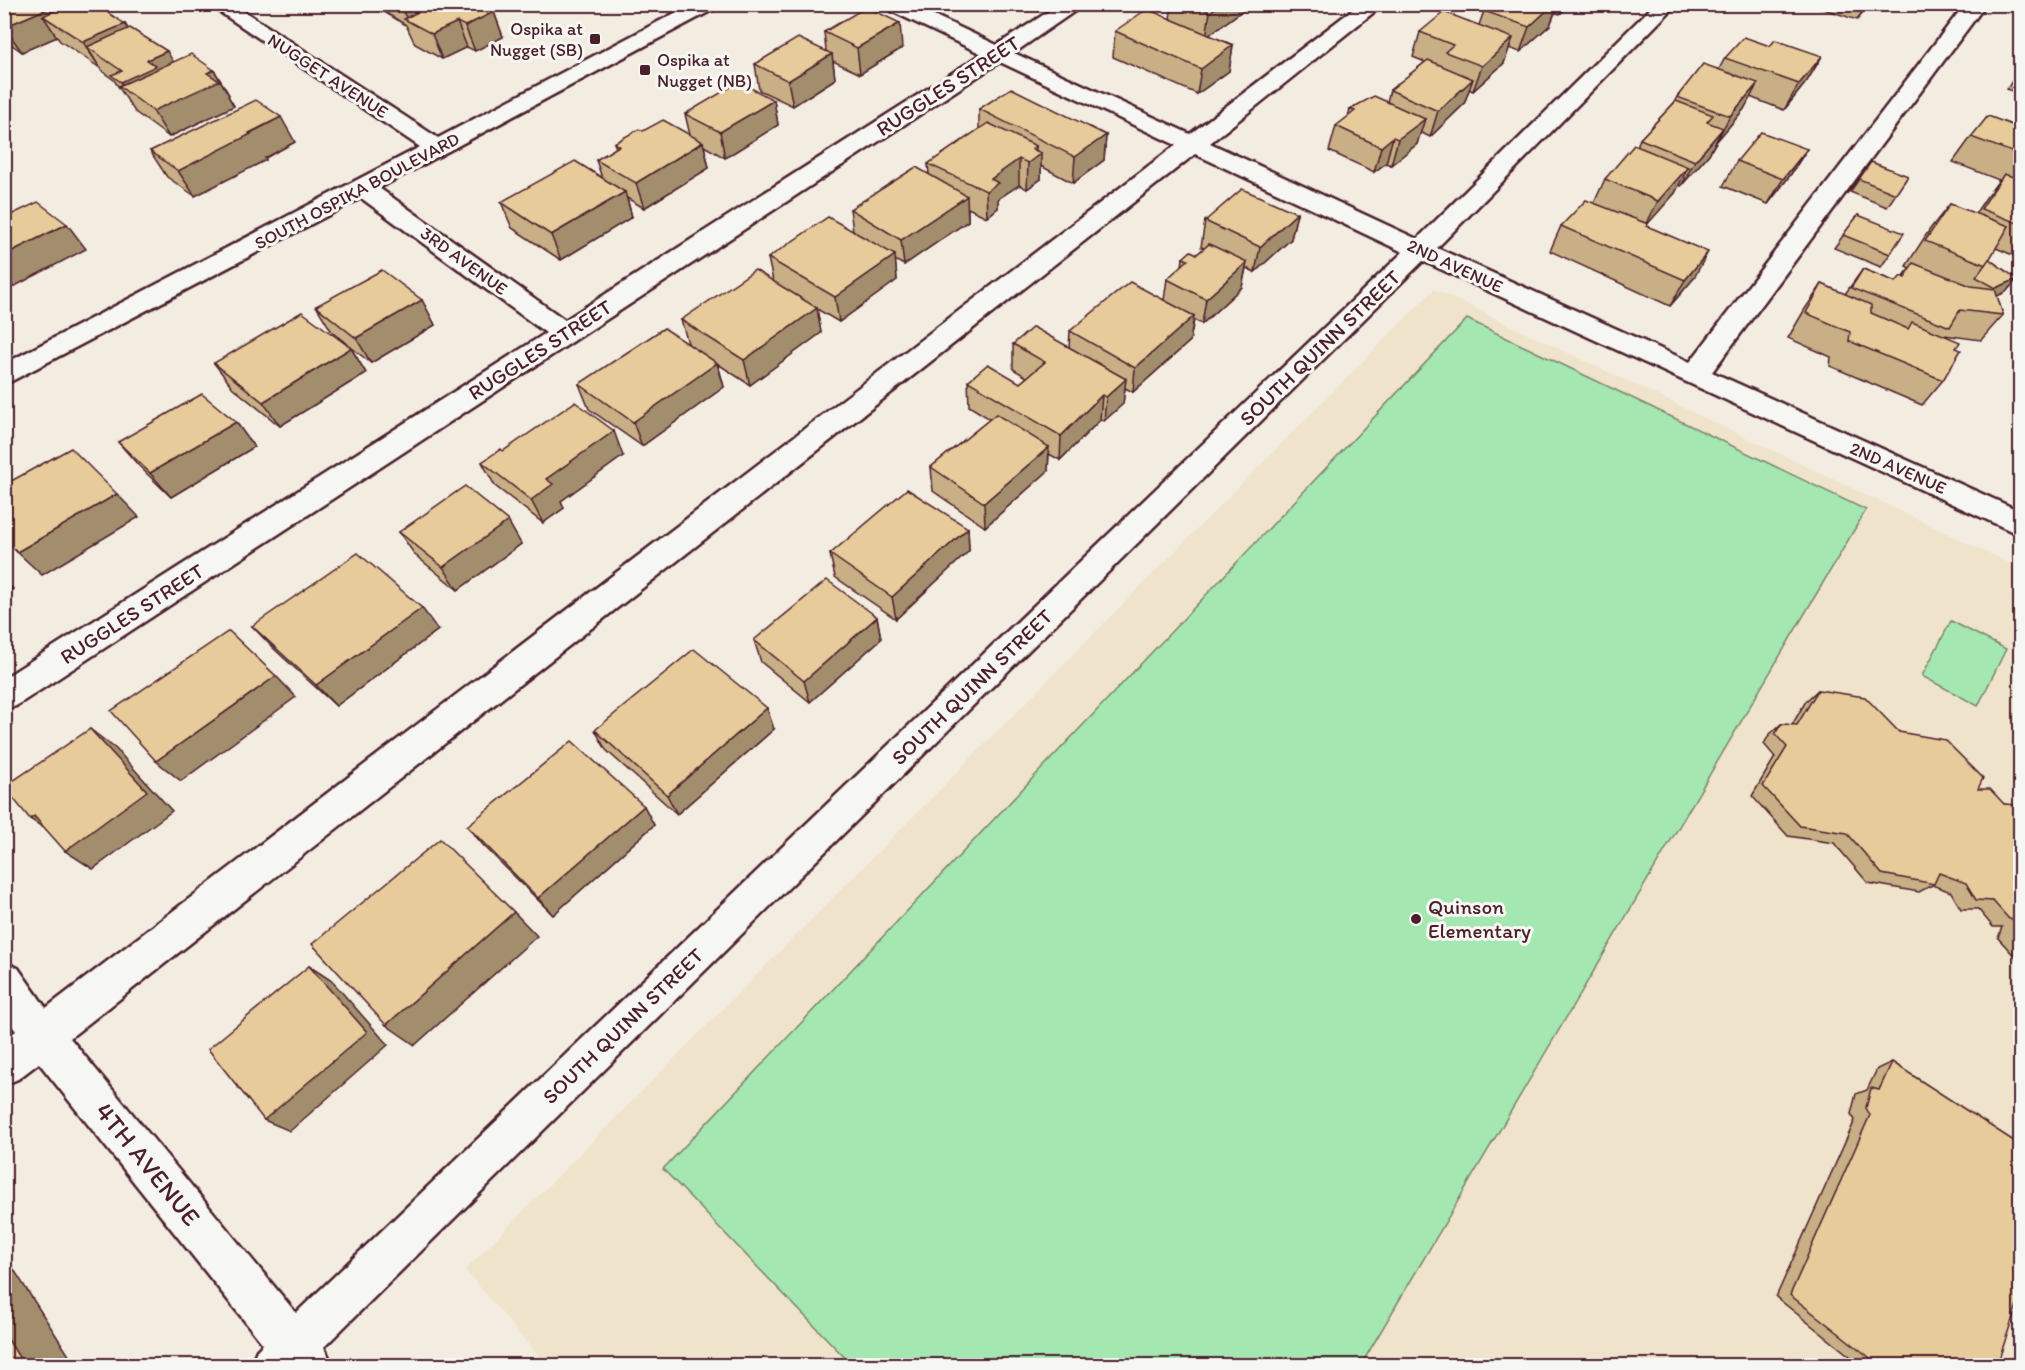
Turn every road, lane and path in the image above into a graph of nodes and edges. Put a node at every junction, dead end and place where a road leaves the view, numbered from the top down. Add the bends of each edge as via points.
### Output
1 (218, 4) edge
2 (709, 4) edge
3 (892, 4) edge
4 (1075, 4) edge
5 (1374, 4) edge
6 (1667, 4) edge
7 (1976, 4) edge
8 (999, 53) junction
9 (1194, 144) junction
10 (438, 148) junction
11 (363, 188) junction
12 (1420, 250) junction
13 (566, 333) junction
14 (1695, 375) junction
15 (4, 376) edge
16 (2018, 516) edge
17 (4, 696) edge
18 (4, 981) edge
19 (42, 1035) junction
20 (4, 1065) edge
21 (293, 1358) edge

1 - 10 street, NUGGET AVENUE
2 - 10 street, SOUTH OSPIKA BOULEVARD
3 - 8 street, 2ND AVENUE
4 - 8 street, RUGGLES STREET
5 - 9 street
6 - 12 street, SOUTH QUINN STREET
7 - 14 street
8 - 9 street, 2ND AVENUE
8 - 13 street, RUGGLES STREET
9 - 12 street, 2ND AVENUE
9 - 19 street
10 - 11 street, SOUTH OSPIKA BOULEVARD
11 - 13 street, 3RD AVENUE
11 - 15 street, SOUTH OSPIKA BOULEVARD
12 - 14 street, 2ND AVENUE
12 - 21 street, SOUTH QUINN STREET
13 - 17 street, RUGGLES STREET
14 - 16 street, 2ND AVENUE
18 - 19 street, 4TH AVENUE
19 - 20 street
19 - 21 street, 4TH AVENUE

